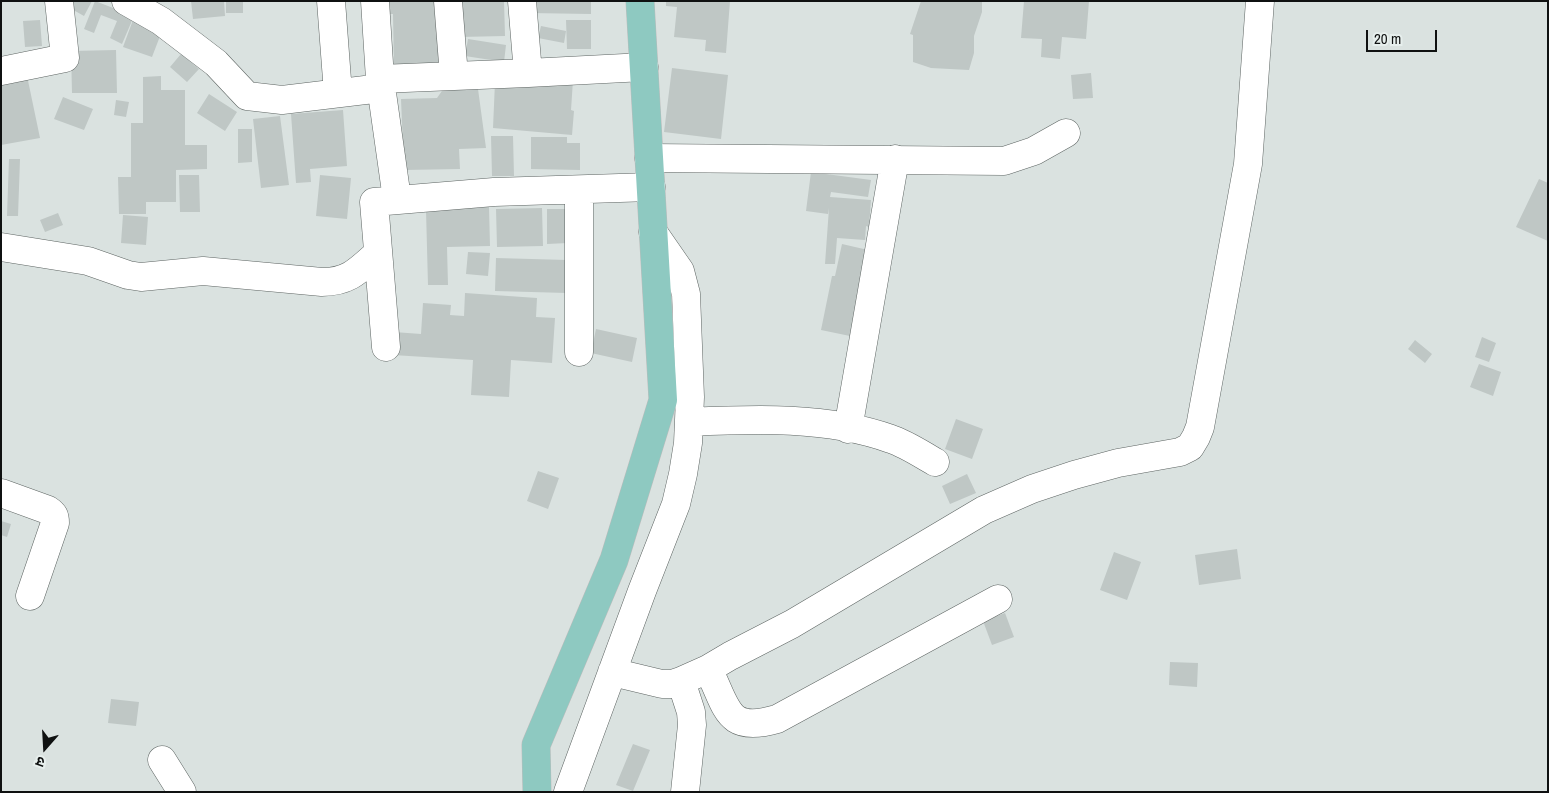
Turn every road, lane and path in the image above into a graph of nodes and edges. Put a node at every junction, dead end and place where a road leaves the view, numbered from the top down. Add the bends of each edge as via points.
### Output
1 (60, 1) edge
2 (126, 1) edge
3 (331, 1) edge
4 (375, 1) edge
5 (448, 1) edge
6 (522, 1) edge
7 (640, 1) edge
8 (1260, 1) edge
9 (644, 67) junction
10 (1, 71) edge
11 (528, 73) junction
12 (454, 76) junction
13 (381, 83) junction
14 (338, 94) junction
15 (1066, 133) dead end
16 (649, 158) junction
17 (895, 159) junction
18 (651, 187) junction
19 (579, 190) junction
20 (397, 199) junction
21 (653, 232) junction
22 (1, 248) edge
23 (378, 253) junction
24 (386, 347) dead end
25 (579, 352) dead end
26 (689, 422) junction
27 (848, 429) junction
28 (935, 462) dead end
29 (1, 494) edge
30 (30, 596) dead end
31 (998, 599) dead end
32 (708, 669) junction
33 (612, 672) junction
34 (681, 681) junction
35 (162, 760) dead end
36 (182, 792) edge
37 (537, 792) edge
38 (568, 792) edge
39 (686, 792) edge

1 - 10 street via 65,58
2 - 14 street via 216,63 247,96 282,100
3 - 14 street
4 - 13 street
5 - 12 street
6 - 11 street
7 - 9 main road
8 - 32 street via 1248,164 1200,427 1190,447 1180,452 1074,475 984,510 792,624
9 - 11 street
9 - 16 main road
11 - 12 street
12 - 13 street
13 - 14 street
13 - 20 street
15 - 17 street via 1034,151 1004,161
16 - 17 street
16 - 18 main road
17 - 27 street
18 - 19 street
18 - 21 main road
19 - 20 street
19 - 25 street
20 - 23 street via 374,202
21 - 26 street via 680,271 686,294
21 - 37 main road via 663,400 614,560 536,745
22 - 23 street via 88,261 141,277 203,270 322,282 337,282 348,277
23 - 24 street
26 - 27 street via 777,420
26 - 33 street via 684,474 676,504
27 - 28 street via 892,439
29 - 30 street via 48,510 55,518
31 - 32 street via 777,719 766,722 752,724 737,720 729,713
32 - 34 street
33 - 34 street via 662,684
33 - 38 street
34 - 39 street via 692,725
35 - 36 street

